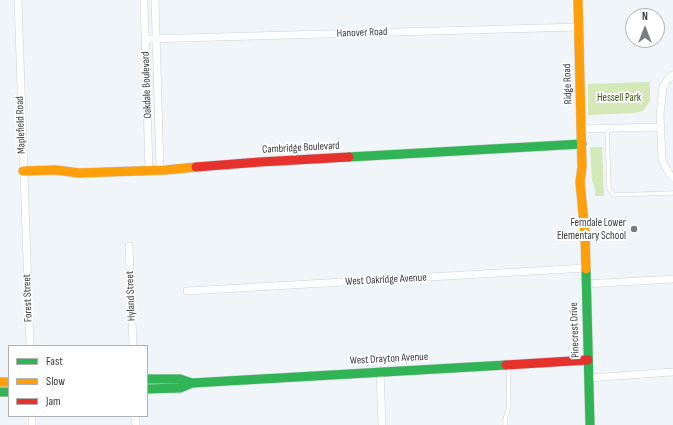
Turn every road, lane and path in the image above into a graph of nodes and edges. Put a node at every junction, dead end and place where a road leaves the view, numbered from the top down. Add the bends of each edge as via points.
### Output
1 (18, 0) edge
2 (144, 0) edge
3 (155, 0) edge
4 (578, 0) edge
5 (578, 27) junction
6 (156, 38) junction
7 (145, 39) junction
8 (673, 75) edge
9 (660, 127) junction
10 (607, 128) junction
11 (582, 129) junction
12 (582, 144) junction
13 (160, 170) junction
14 (23, 171) junction
15 (149, 171) junction
16 (673, 178) edge
17 (673, 193) edge
18 (584, 230) joint
19 (129, 246) dead end
20 (26, 249) joint
21 (586, 268) junction
22 (673, 278) edge
23 (586, 284) junction
24 (187, 291) dead end
25 (30, 345) edge
26 (133, 345) edge
27 (588, 360) junction
28 (508, 364) junction
29 (380, 372) junction
30 (673, 372) edge
31 (589, 378) junction
32 (148, 379) edge
33 (192, 383) junction
34 (148, 389) edge
35 (382, 425) edge
36 (505, 425) edge
37 (590, 425) edge

1 - 14 street, Maplefield Road
2 - 7 street, Oakdale Boulevard
3 - 6 street, Oakdale Boulevard
4 - 5 street, Ridge Road
5 - 6 street, Hanover Road
5 - 11 street, Ridge Road
6 - 7 street, Hanover Road
6 - 13 street, Oakdale Boulevard
7 - 15 street, Oakdale Boulevard
8 - 9 street via 663,87
9 - 10 street
9 - 16 street via 662,160
10 - 11 street
10 - 17 lane via 609,189 614,195
11 - 12 street, Ridge Road
12 - 13 street, Cambridge Boulevard
12 - 18 street, Ridge Road via 580,182
13 - 15 street, Cambridge Boulevard
14 - 15 street, Cambridge Boulevard
14 - 20 street, Maplefield Road
18 - 21 street, Pinecrest Drive
19 - 26 street, Hyland Street
20 - 25 street, Forest Street
21 - 23 street, Pinecrest Drive
21 - 24 street, West Oakridge Avenue
22 - 23 street
23 - 27 street, Pinecrest Drive
27 - 28 street, West Drayton Avenue
27 - 31 street, Pinecrest Drive
28 - 29 street, West Drayton Avenue
28 - 36 lane via 509,408
29 - 33 street, West Drayton Avenue
29 - 35 street
30 - 31 street
31 - 37 street, Pinecrest Drive
32 - 33 street, West Drayton Avenue via 180,379
33 - 34 street, West Drayton Avenue via 180,388

